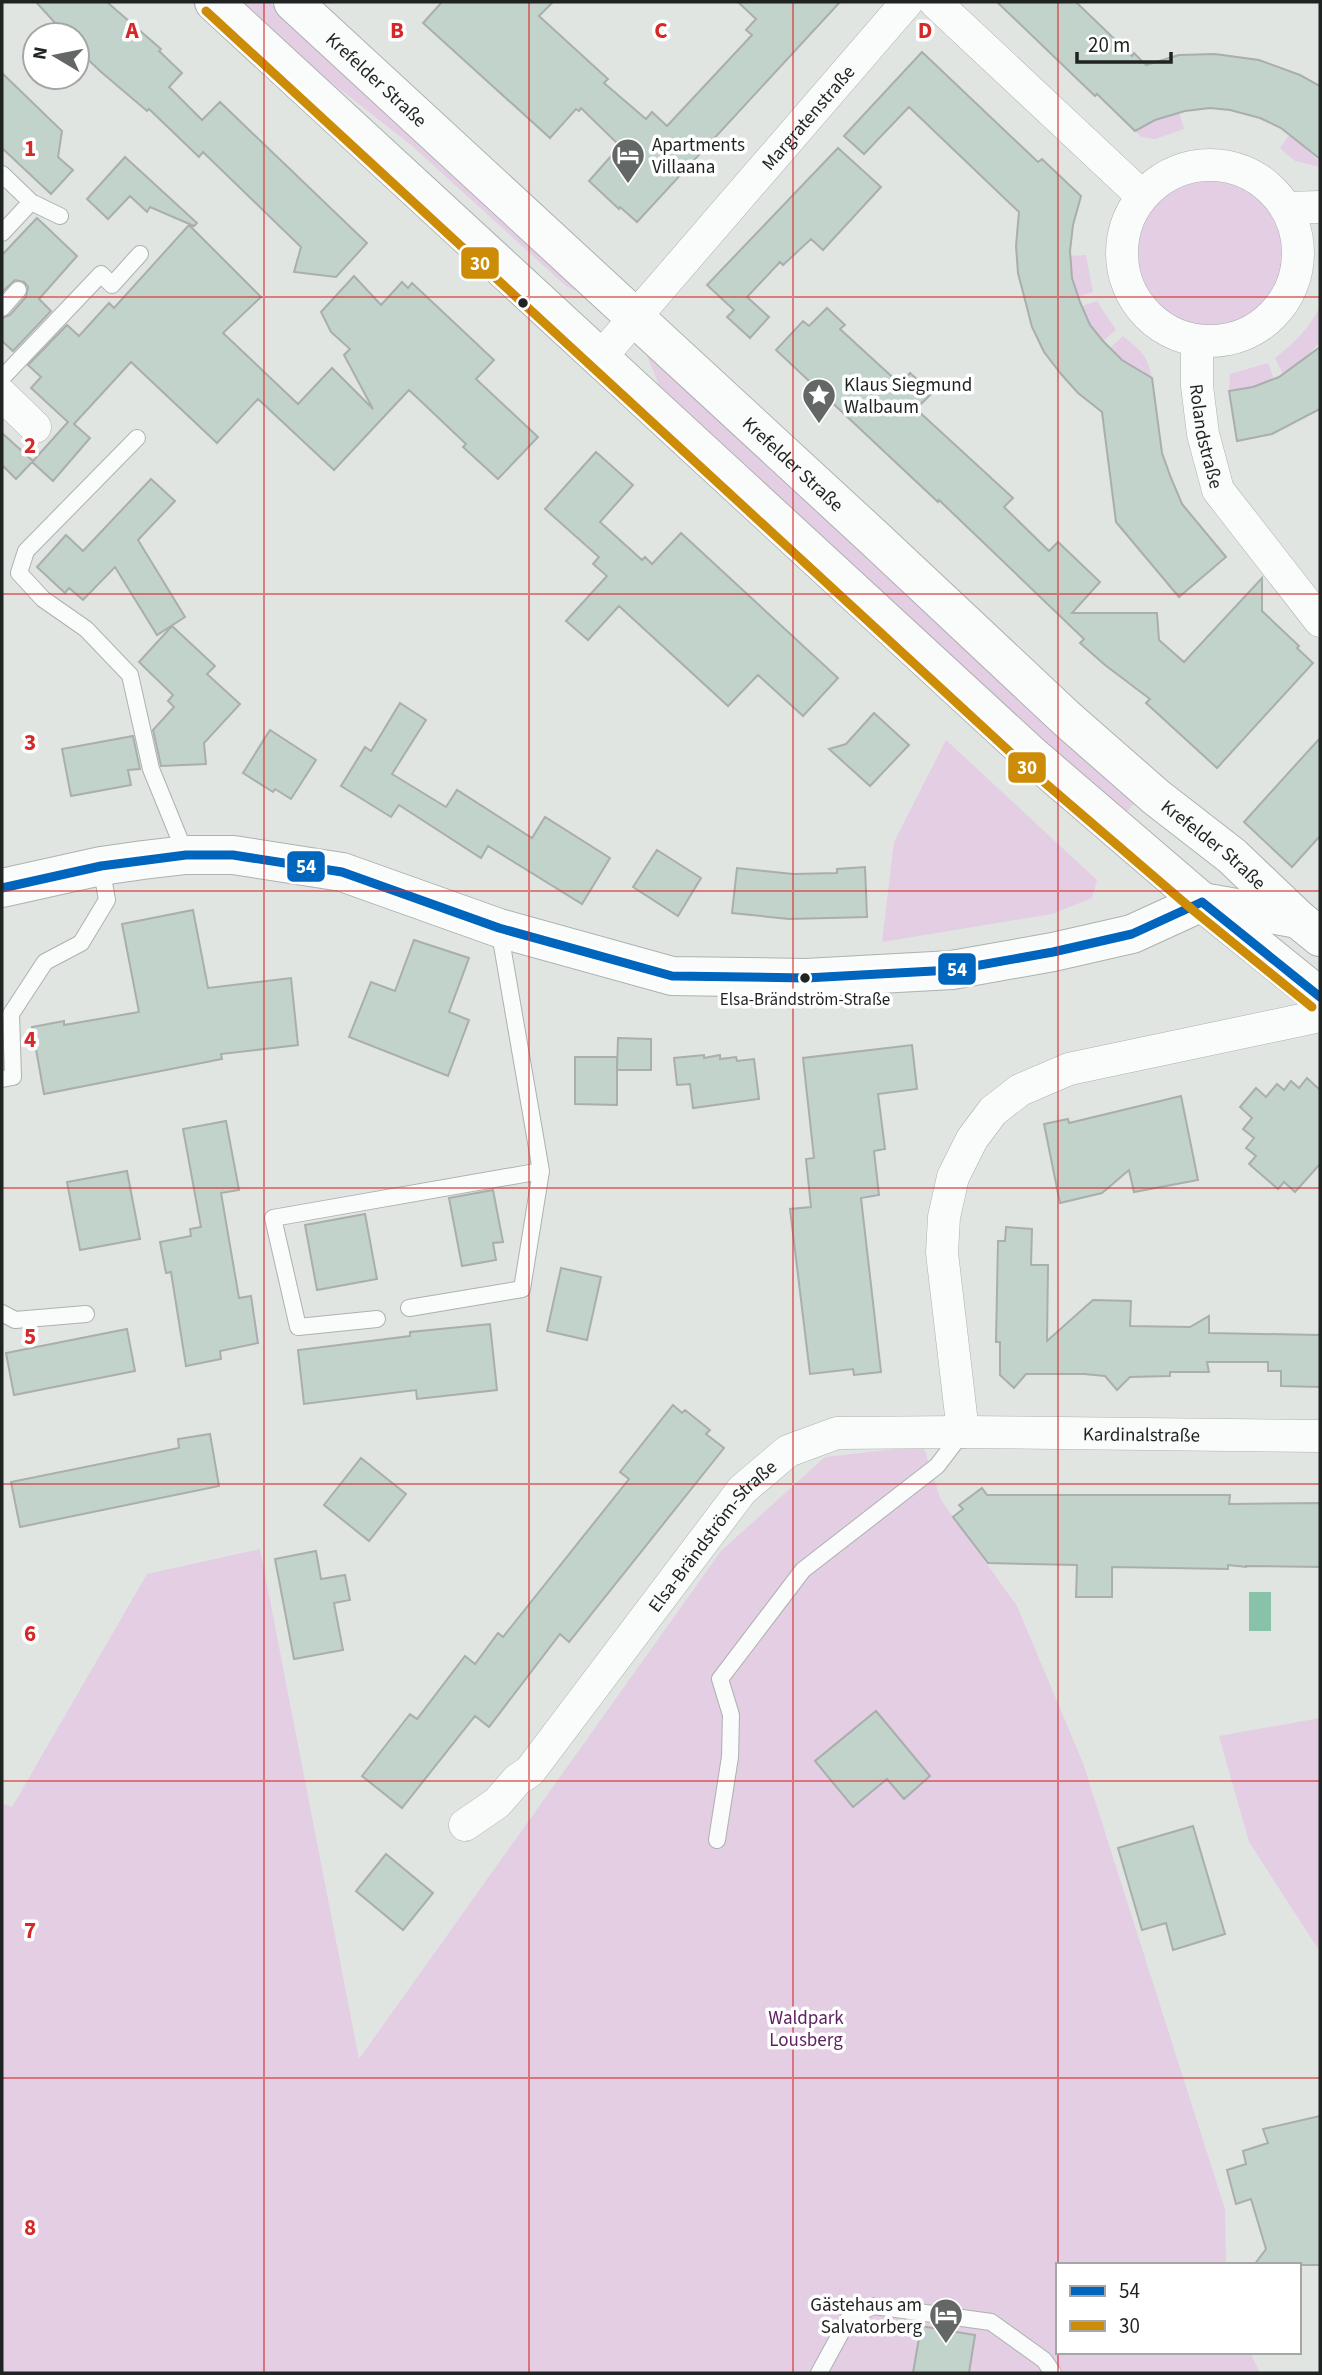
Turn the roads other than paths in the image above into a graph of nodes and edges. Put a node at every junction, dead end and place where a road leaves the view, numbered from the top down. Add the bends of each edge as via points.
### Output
1 (214, 2) edge
2 (293, 2) edge
3 (907, 2) edge
4 (934, 2) edge
5 (2, 174) edge
6 (1142, 196) junction
7 (31, 202) junction
8 (1320, 207) edge
9 (1287, 208) junction
10 (60, 216) dead end
11 (2, 233) edge
12 (140, 254) dead end
13 (18, 290) dead end
14 (2, 308) edge
15 (634, 318) junction
16 (1197, 341) junction
17 (600, 358) junction
18 (2, 378) edge
19 (2, 395) edge
20 (35, 427) dead end
21 (137, 438) dead end
22 (1320, 621) edge
23 (186, 855) junction
24 (101, 866) junction
25 (2, 888) edge
26 (1202, 902) junction
27 (499, 928) junction
28 (1309, 928) edge
29 (1320, 997) edge
30 (1320, 1016) edge
31 (2, 1079) edge
32 (541, 1171) junction
33 (409, 1308) dead end
34 (2, 1313) edge
35 (86, 1314) dead end
36 (377, 1319) dead end
37 (963, 1432) junction
38 (1320, 1436) edge
39 (466, 1825) dead end
40 (717, 1840) dead end
41 (819, 2373) edge
42 (1053, 2373) edge

1 - 17 main road
2 - 15 main road, Krefelder Straße
3 - 15 street, Margratenstraße
4 - 6 street
5 - 7 lane
6 - 9 street via 1182,169 1218,165 1252,174 1272,188
6 - 16 street via 1128,219 1122,245 1124,272 1133,297 1149,318 1171,333
7 - 10 lane
7 - 11 lane
8 - 9 street
9 - 16 street via 1298,234 1299,263 1291,291 1275,314 1252,332 1225,341
12 - 18 lane via 112,285 101,274
13 - 14 lane
15 - 17 street, Margratenstraße
15 - 28 main road, Krefelder Straße via 1067,719 1232,856
16 - 22 street, Rolandstraße via 1202,422 1218,490
17 - 26 main road via 1031,755
19 - 20 street
21 - 23 lane via 26,551 19,573 43,598 86,629 130,676 151,769
23 - 24 main road
23 - 27 main road via 233,855 342,872
24 - 25 main road
24 - 31 lane via 107,900 81,943 45,962 11,1014 13,1077
26 - 27 main road via 1132,934 1053,952 930,972 828,977 672,976
26 - 28 main road, Krefelder Straße
26 - 29 main road
27 - 32 lane
30 - 37 street via 1069,1069 1020,1090 993,1111 953,1177 944,1217 942,1253
32 - 33 lane via 522,1289
32 - 36 lane via 274,1218 298,1327
34 - 35 lane via 15,1320
37 - 38 street, Kardinalstraße
37 - 39 street, Elsa-Brändström-Straße via 837,1433 788,1451 742,1490 530,1770 497,1803
37 - 40 lane via 937,1466 803,1570 720,1679 731,1715 730,1757
41 - 42 lane via 850,2316 874,2306 990,2322 1044,2360

